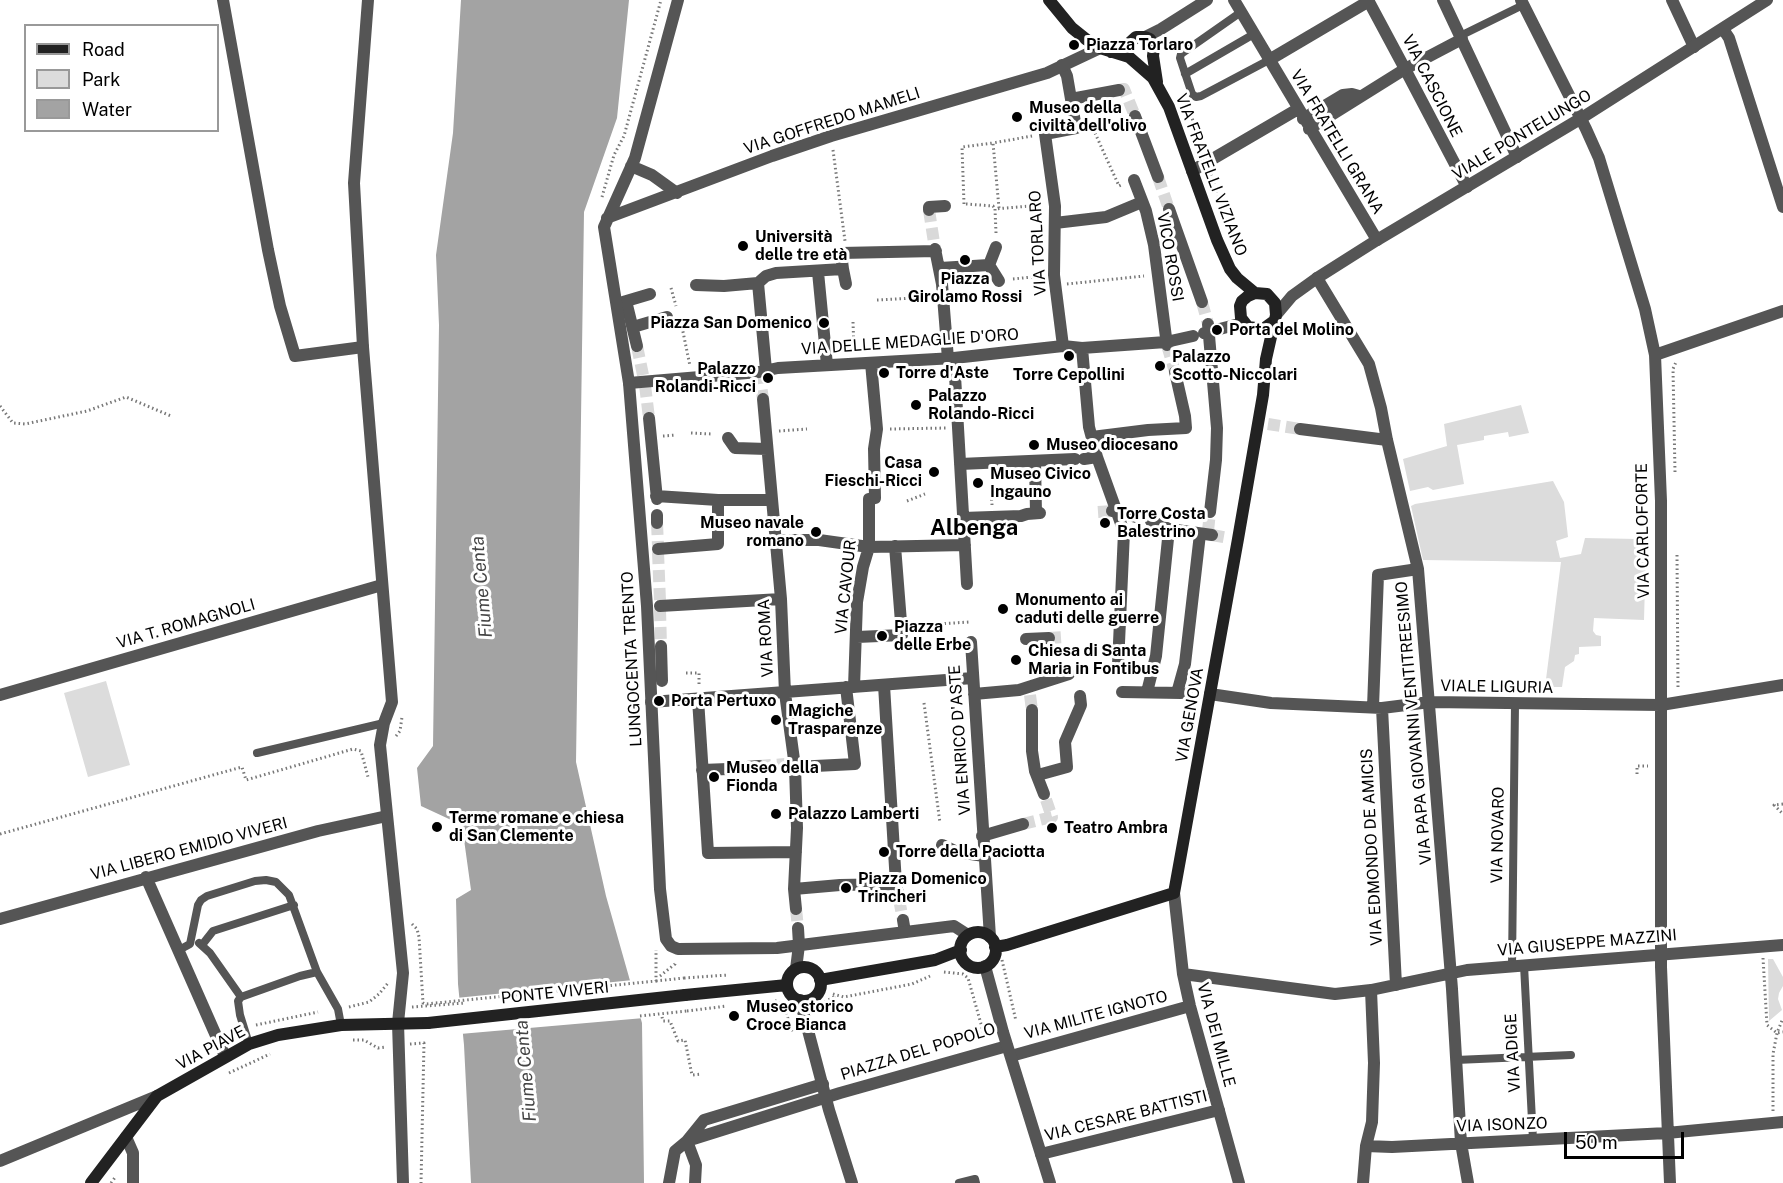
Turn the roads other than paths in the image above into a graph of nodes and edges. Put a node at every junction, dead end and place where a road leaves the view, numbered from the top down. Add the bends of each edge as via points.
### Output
1 (223, 0) edge
2 (368, 0) edge
3 (678, 0) edge
4 (1048, 0) edge
5 (1207, 0) edge
6 (1234, 0) edge
7 (1369, 0) edge
8 (1443, 0) edge
9 (1672, 0) edge
10 (1767, 0) edge
11 (1522, 2) edge
12 (1241, 12) junction
13 (1167, 25) junction
14 (1722, 29) junction
15 (1254, 34) junction
16 (1145, 37) junction
17 (1461, 38) junction
18 (1129, 43) junction
19 (1694, 47) junction
20 (1106, 50) junction
21 (1154, 52) junction
22 (1133, 60) junction
23 (1269, 60) junction
24 (1065, 63) junction
25 (1405, 69) junction
26 (1185, 74) junction
27 (1157, 83) junction
28 (1119, 90) dead end
29 (1070, 94) junction
30 (1303, 119) junction
31 (1581, 119) junction
32 (1141, 122) tunnel mouth
33 (1517, 157) junction
34 (632, 166) junction
35 (1192, 171) junction
36 (1158, 177) tunnel mouth
37 (1134, 180) road end
38 (1467, 187) junction
39 (677, 193) junction
40 (1142, 202) junction
41 (945, 206) dead end
42 (1783, 207) edge
43 (1169, 208) tunnel mouth
44 (930, 210) dead end
45 (607, 218) junction
46 (1055, 223) junction
47 (1377, 240) junction
48 (996, 247) road end
49 (989, 265) junction
50 (940, 268) junction
51 (843, 269) junction
52 (818, 272) junction
53 (1236, 278) junction
54 (1317, 278) junction
55 (999, 281) road end
56 (758, 283) junction
57 (846, 284) dead end
58 (696, 285) dead end
59 (1261, 293) junction
60 (650, 294) dead end
61 (1292, 296) junction
62 (1242, 301) junction
63 (1202, 302) tunnel mouth
64 (1783, 311) edge
65 (673, 316) road end
66 (1275, 318) junction
67 (1243, 323) junction
68 (633, 327) junction
69 (1255, 329) junction
70 (1204, 331) junction
71 (1167, 344) junction
72 (637, 346) tunnel mouth
73 (1063, 346) junction
74 (363, 347) junction
75 (1082, 348) junction
76 (1655, 355) junction
77 (951, 358) junction
78 (1266, 359) junction
79 (871, 363) junction
80 (827, 365) junction
81 (766, 370) junction
82 (1175, 372) tunnel mouth
83 (629, 383) junction
84 (763, 399) tunnel mouth
85 (649, 418) tunnel mouth
86 (1300, 429) tunnel mouth
87 (1092, 437) junction
88 (728, 438) dead end
89 (1387, 440) junction
90 (767, 448) junction
91 (1097, 457) junction
92 (1035, 461) junction
93 (960, 464) junction
94 (718, 500) junction
95 (771, 500) junction
96 (1114, 511) junction
97 (1210, 512) tunnel mouth
98 (1136, 517) dead end
99 (963, 518) junction
100 (1151, 521) dead end
101 (1168, 529) junction
102 (775, 540) junction
103 (965, 545) junction
104 (895, 546) junction
105 (868, 547) junction
106 (658, 549) dead end
107 (1418, 569) junction
108 (967, 584) dead end
109 (382, 585) junction
110 (781, 598) junction
111 (660, 605) dead end
112 (857, 637) junction
113 (1049, 638) tunnel mouth
114 (1026, 639) dead end
115 (971, 642) dead end
116 (661, 646) tunnel mouth
117 (1118, 665) dead end
118 (1069, 674) dead end
119 (973, 678) junction
120 (662, 681) dead end
121 (884, 685) junction
122 (1783, 685) edge
123 (850, 687) junction
124 (1122, 692) dead end
125 (785, 693) junction
126 (1147, 693) junction
127 (974, 694) junction
128 (1205, 694) junction
129 (0, 695) edge
130 (1080, 696) dead end
131 (698, 699) junction
132 (658, 700) junction
133 (1430, 702) junction
134 (1515, 704) junction
135 (1661, 705) junction
136 (1377, 707) junction
137 (1032, 710) tunnel mouth
138 (384, 723) junction
139 (256, 753) dead end
140 (791, 765) junction
141 (759, 766) tunnel mouth
142 (702, 770) junction
143 (1038, 775) junction
144 (1044, 794) tunnel mouth
145 (387, 816) junction
146 (1023, 824) tunnel mouth
147 (982, 836) junction
148 (942, 845) road end
149 (796, 852) junction
150 (984, 856) junction
151 (146, 877) junction
152 (896, 884) junction
153 (794, 889) junction
154 (1174, 893) junction
155 (899, 899) tunnel mouth
156 (294, 905) junction
157 (796, 909) tunnel mouth
158 (0, 919) edge
159 (798, 928) tunnel mouth
160 (968, 935) junction
161 (992, 942) junction
162 (202, 945) junction
163 (798, 945) junction
164 (1783, 945) edge
165 (185, 947) junction
166 (960, 950) junction
167 (1661, 954) junction
168 (1518, 965) junction
169 (985, 966) junction
170 (800, 968) junction
171 (317, 972) junction
172 (1450, 973) junction
173 (1183, 974) junction
174 (825, 979) junction
175 (787, 985) junction
176 (1396, 985) junction
177 (1371, 990) junction
178 (241, 997) junction
179 (800, 1000) junction
180 (1190, 1006) junction
181 (398, 1023) junction
182 (428, 1023) joint
183 (341, 1025) junction
184 (249, 1044) junction
185 (1009, 1051) junction
186 (1571, 1055) dead end
187 (225, 1056) junction
188 (1529, 1057) junction
189 (1456, 1060) junction
190 (823, 1084) junction
191 (157, 1096) junction
192 (826, 1098) junction
193 (1219, 1110) junction
194 (1778, 1122) edge
195 (1667, 1133) junction
196 (126, 1137) junction
197 (1533, 1140) junction
198 (687, 1142) junction
199 (1461, 1143) junction
200 (1366, 1146) junction
201 (1041, 1154) junction
202 (0, 1161) edge
203 (91, 1183) edge
204 (133, 1183) edge
205 (403, 1183) edge
206 (669, 1183) edge
207 (695, 1183) edge
208 (852, 1183) edge
209 (959, 1183) edge
210 (976, 1183) edge
211 (1050, 1183) edge
212 (1239, 1183) edge
213 (1363, 1183) edge
214 (1468, 1183) edge
215 (1670, 1183) edge

1 - 74 street via 268,250 295,356
2 - 74 street via 354,183
3 - 34 street
4 - 20 main road via 1072,28
5 - 13 street
6 - 12 street, VIA FRATELLI GRANA
7 - 23 street
7 - 25 street, VIA CASCIONE
8 - 17 street
9 - 19 street
10 - 14 street, VIALE PONTELUNGO
11 - 17 lane
11 - 31 street, VIA CARLOFORTE
12 - 15 street, VIA FRATELLI GRANA
12 - 26 lane via 1181,54
13 - 16 street
13 - 21 street
14 - 19 street, VIALE PONTELUNGO
14 - 42 street via 1729,38
15 - 23 street, VIA FRATELLI GRANA
15 - 26 lane
16 - 18 main road via 1136,37
16 - 21 main road via 1150,39
17 - 25 street
17 - 33 street
18 - 20 main road via 1120,50
18 - 22 main road
19 - 31 street, VIALE PONTELUNGO
20 - 22 main road
20 - 24 street
21 - 22 main road via 1146,62
21 - 27 main road, VIA FRATELLI VIZIANO
22 - 27 main road, VIA FRATELLI VIZIANO
23 - 26 lane via 1196,97
23 - 30 street, VIA FRATELLI GRANA
24 - 29 street
24 - 39 street, VIA GOFFREDO MAMELI via 1047,73 831,136
25 - 30 street via 1359,96
25 - 38 street, VIA CASCIONE
27 - 35 main road, VIA FRATELLI VIZIANO
28 - 29 street
29 - 46 street, VIA TORLARO via 1085,131 1045,134
30 - 35 street
30 - 47 street, VIA FRATELLI GRANA
31 - 33 street, VIALE PONTELUNGO
31 - 76 street, VIA CARLOFORTE via 1599,158 1642,298
32 - 36 street
33 - 38 street, VIALE PONTELUNGO
34 - 39 street
34 - 45 street
35 - 53 main road, VIA FRATELLI VIZIANO via 1217,240
37 - 40 street, VICO ROSSI
38 - 47 street, VIALE PONTELUNGO
39 - 45 street, VIA GOFFREDO MAMELI
40 - 46 street via 1106,218
40 - 71 street, VICO ROSSI via 1154,245
41 - 44 street via 929,207
43 - 63 street
45 - 83 street, LUNGOCENTA TRENTO via 606,248
46 - 73 street, VIA TORLARO via 1055,280
47 - 54 street, VIALE PONTELUNGO
48 - 49 street
49 - 50 street
49 - 55 street
50 - 51 street via 936,250 844,253
50 - 77 street
51 - 52 street
51 - 57 street
52 - 56 street via 776,273
52 - 80 street
53 - 59 main road, VIA FRATELLI VIZIANO
53 - 62 main road, VIA FRATELLI VIZIANO
54 - 61 street, VIALE PONTELUNGO
54 - 89 street, VIA PAPA GIOVANNI VENTITREESIMO via 1369,364
56 - 58 street
56 - 81 street
59 - 61 street
59 - 62 main road
59 - 66 main road via 1275,303
60 - 68 street via 625,301
61 - 66 street, VIALE PONTELUNGO
62 - 67 main road via 1239,312
64 - 76 street
65 - 68 street
66 - 69 main road via 1263,329
66 - 78 main road, VIA GENOVA
67 - 69 main road
67 - 70 street, VIA DELLE MEDAGLIE D'ORO
68 - 72 street
69 - 78 main road, VIA GENOVA
70 - 71 street, VIA DELLE MEDAGLIE D'ORO
70 - 97 street via 1217,428
71 - 75 street, VIA DELLE MEDAGLIE D'ORO
73 - 75 street, VIA DELLE MEDAGLIE D'ORO
73 - 77 street, VIA DELLE MEDAGLIE D'ORO
74 - 109 street
75 - 87 street
76 - 135 street, VIA CARLOFORTE via 1661,501
77 - 79 street, VIA DELLE MEDAGLIE D'ORO
77 - 93 street
78 - 128 main road, VIA GENOVA via 1263,423 1234,538
79 - 80 street, VIA DELLE MEDAGLIE D'ORO
79 - 105 street, VIA CAVOUR via 877,429 877,499 869,499
80 - 81 street, VIA DELLE MEDAGLIE D'ORO
81 - 83 street, VIA DELLE MEDAGLIE D'ORO
82 - 87 street via 1186,428
83 - 132 street, LUNGOCENTA TRENTO via 646,606
84 - 90 street, VIA ROMA
85 - 94 street via 656,498
86 - 89 street
87 - 91 street
88 - 90 street via 735,448
89 - 107 street, VIA PAPA GIOVANNI VENTITREESIMO
90 - 95 street, VIA ROMA
91 - 92 street
91 - 96 street
92 - 93 street
92 - 99 street via 1038,513
93 - 99 street
94 - 95 street
94 - 106 street via 718,544
95 - 102 street, VIA ROMA
96 - 98 street
96 - 117 street via 1124,532
99 - 103 street
100 - 101 street
101 - 126 street via 1156,656
101 - 126 street via 1207,534 1179,693
102 - 105 street via 819,540
102 - 110 street, VIA ROMA
103 - 104 street
103 - 108 street
104 - 105 street
104 - 112 street via 903,629
105 - 112 street, VIA CAVOUR via 857,602
107 - 133 street, VIA PAPA GIOVANNI VENTITREESIMO
107 - 136 street, VIA EDMONDO DE AMICIS via 1378,575
109 - 129 street, VIA T. ROMAGNOLI
109 - 138 street via 392,702
110 - 111 street
110 - 125 street, VIA ROMA
112 - 123 street, VIA CAVOUR
113 - 114 street
115 - 119 street, VIA ENRICO D'ASTE
116 - 120 street
118 - 127 street via 1030,691
119 - 121 street
119 - 127 street, VIA ENRICO D'ASTE
121 - 123 street
121 - 152 street
122 - 135 street, VIALE LIGURIA
123 - 125 street
123 - 140 street, VIA CAVOUR via 855,764
124 - 126 street
125 - 131 street
125 - 140 street, VIA ROMA
127 - 147 street, VIA ENRICO D'ASTE
128 - 136 street, VIALE LIGURIA via 1272,703
128 - 154 main road, VIA GENOVA
130 - 143 street via 1081,705 1065,742 1067,767
131 - 132 street
131 - 142 street
132 - 163 street, LUNGOCENTA TRENTO via 660,889 666,939 678,949
133 - 134 street, VIALE LIGURIA
133 - 136 street, VIALE LIGURIA
133 - 172 street, VIA PAPA GIOVANNI VENTITREESIMO
134 - 135 street, VIALE LIGURIA
134 - 168 lane, VIA NOVARO
135 - 167 street, VIA CARLOFORTE
136 - 176 street, VIA EDMONDO DE AMICIS
137 - 143 street via 1032,751
138 - 139 lane
138 - 145 street via 380,745
140 - 149 street, VIA ROMA
141 - 142 street
142 - 149 street via 708,853
143 - 144 street
145 - 151 street, VIA LIBERO EMIDIO VIVERI
145 - 181 street via 403,974
146 - 147 street
147 - 150 street, VIA ENRICO D'ASTE
148 - 150 street
149 - 153 street, VIA ROMA
150 - 161 street, VIA ENRICO D'ASTE
151 - 158 street, VIA LIBERO EMIDIO VIVERI
151 - 165 street
152 - 153 street
152 - 155 street
153 - 157 street
154 - 161 main road via 1007,945
154 - 173 street, VIA DEI MILLE
156 - 162 lane via 213,931
156 - 165 lane via 281,885 266,880 207,896 198,905
156 - 171 lane
159 - 163 street
160 - 161 main road via 979,932
160 - 163 street, LUNGOCENTA TRENTO via 954,926 904,926
160 - 166 main road
161 - 169 main road via 993,959
162 - 165 lane via 198,942
162 - 178 lane
163 - 170 street
164 - 167 street, VIA GIUSEPPE MAZZINI
165 - 187 street
166 - 169 main road via 967,963
166 - 174 main road via 935,960
167 - 168 street, VIA GIUSEPPE MAZZINI
167 - 195 street, VIA CARLOFORTE
168 - 172 street, VIA GIUSEPPE MAZZINI
168 - 188 lane, VIA ADIGE
169 - 185 street, PIAZZA DEL POPOLO
170 - 174 main road via 815,971
170 - 175 main road via 789,975
171 - 178 lane
171 - 183 lane via 338,1009
172 - 176 street, VIA GIUSEPPE MAZZINI
172 - 189 street, VIA PAPA GIOVANNI VENTITREESIMO
173 - 177 street via 1335,994
173 - 180 street, VIA DEI MILLE
174 - 179 main road via 813,998
175 - 179 main road via 790,994
175 - 182 main road, PONTE VIVERI, bridge
176 - 177 street, VIA GIUSEPPE MAZZINI
177 - 200 street via 1374,1064 1372,1122
178 - 184 lane via 240,1015
179 - 190 street, PIAZZA DEL POPOLO
180 - 185 street, VIA MILITE IGNOTO
180 - 193 street, VIA DEI MILLE
181 - 182 main road, VIA PIAVE
181 - 183 main road, VIA PIAVE
181 - 205 street
183 - 184 main road, VIA PIAVE
184 - 187 main road, VIA PIAVE
185 - 192 street, PIAZZA DEL POPOLO
185 - 201 street
186 - 188 lane
187 - 191 main road, VIA PIAVE
188 - 189 lane
188 - 197 lane, VIA ADIGE
189 - 199 street, VIA PAPA GIOVANNI VENTITREESIMO
190 - 192 street, PIAZZA DEL POPOLO
190 - 198 street via 704,1120
191 - 196 main road, VIA PIAVE
191 - 202 street
192 - 198 street
192 - 208 street
193 - 201 street, VIA CESARE BATTISTI
193 - 212 street, VIA DEI MILLE
194 - 195 street, VIA ISONZO
195 - 197 street, VIA ISONZO
195 - 215 street
196 - 203 main road, VIA PIAVE
196 - 204 street via 133,1153
197 - 199 street, VIA ISONZO
198 - 206 street via 675,1151
198 - 207 street via 696,1165
199 - 200 street, VIA ISONZO
199 - 214 street, VIA PAPA GIOVANNI VENTITREESIMO
200 - 213 street
201 - 211 street
209 - 210 lane via 975,1179

